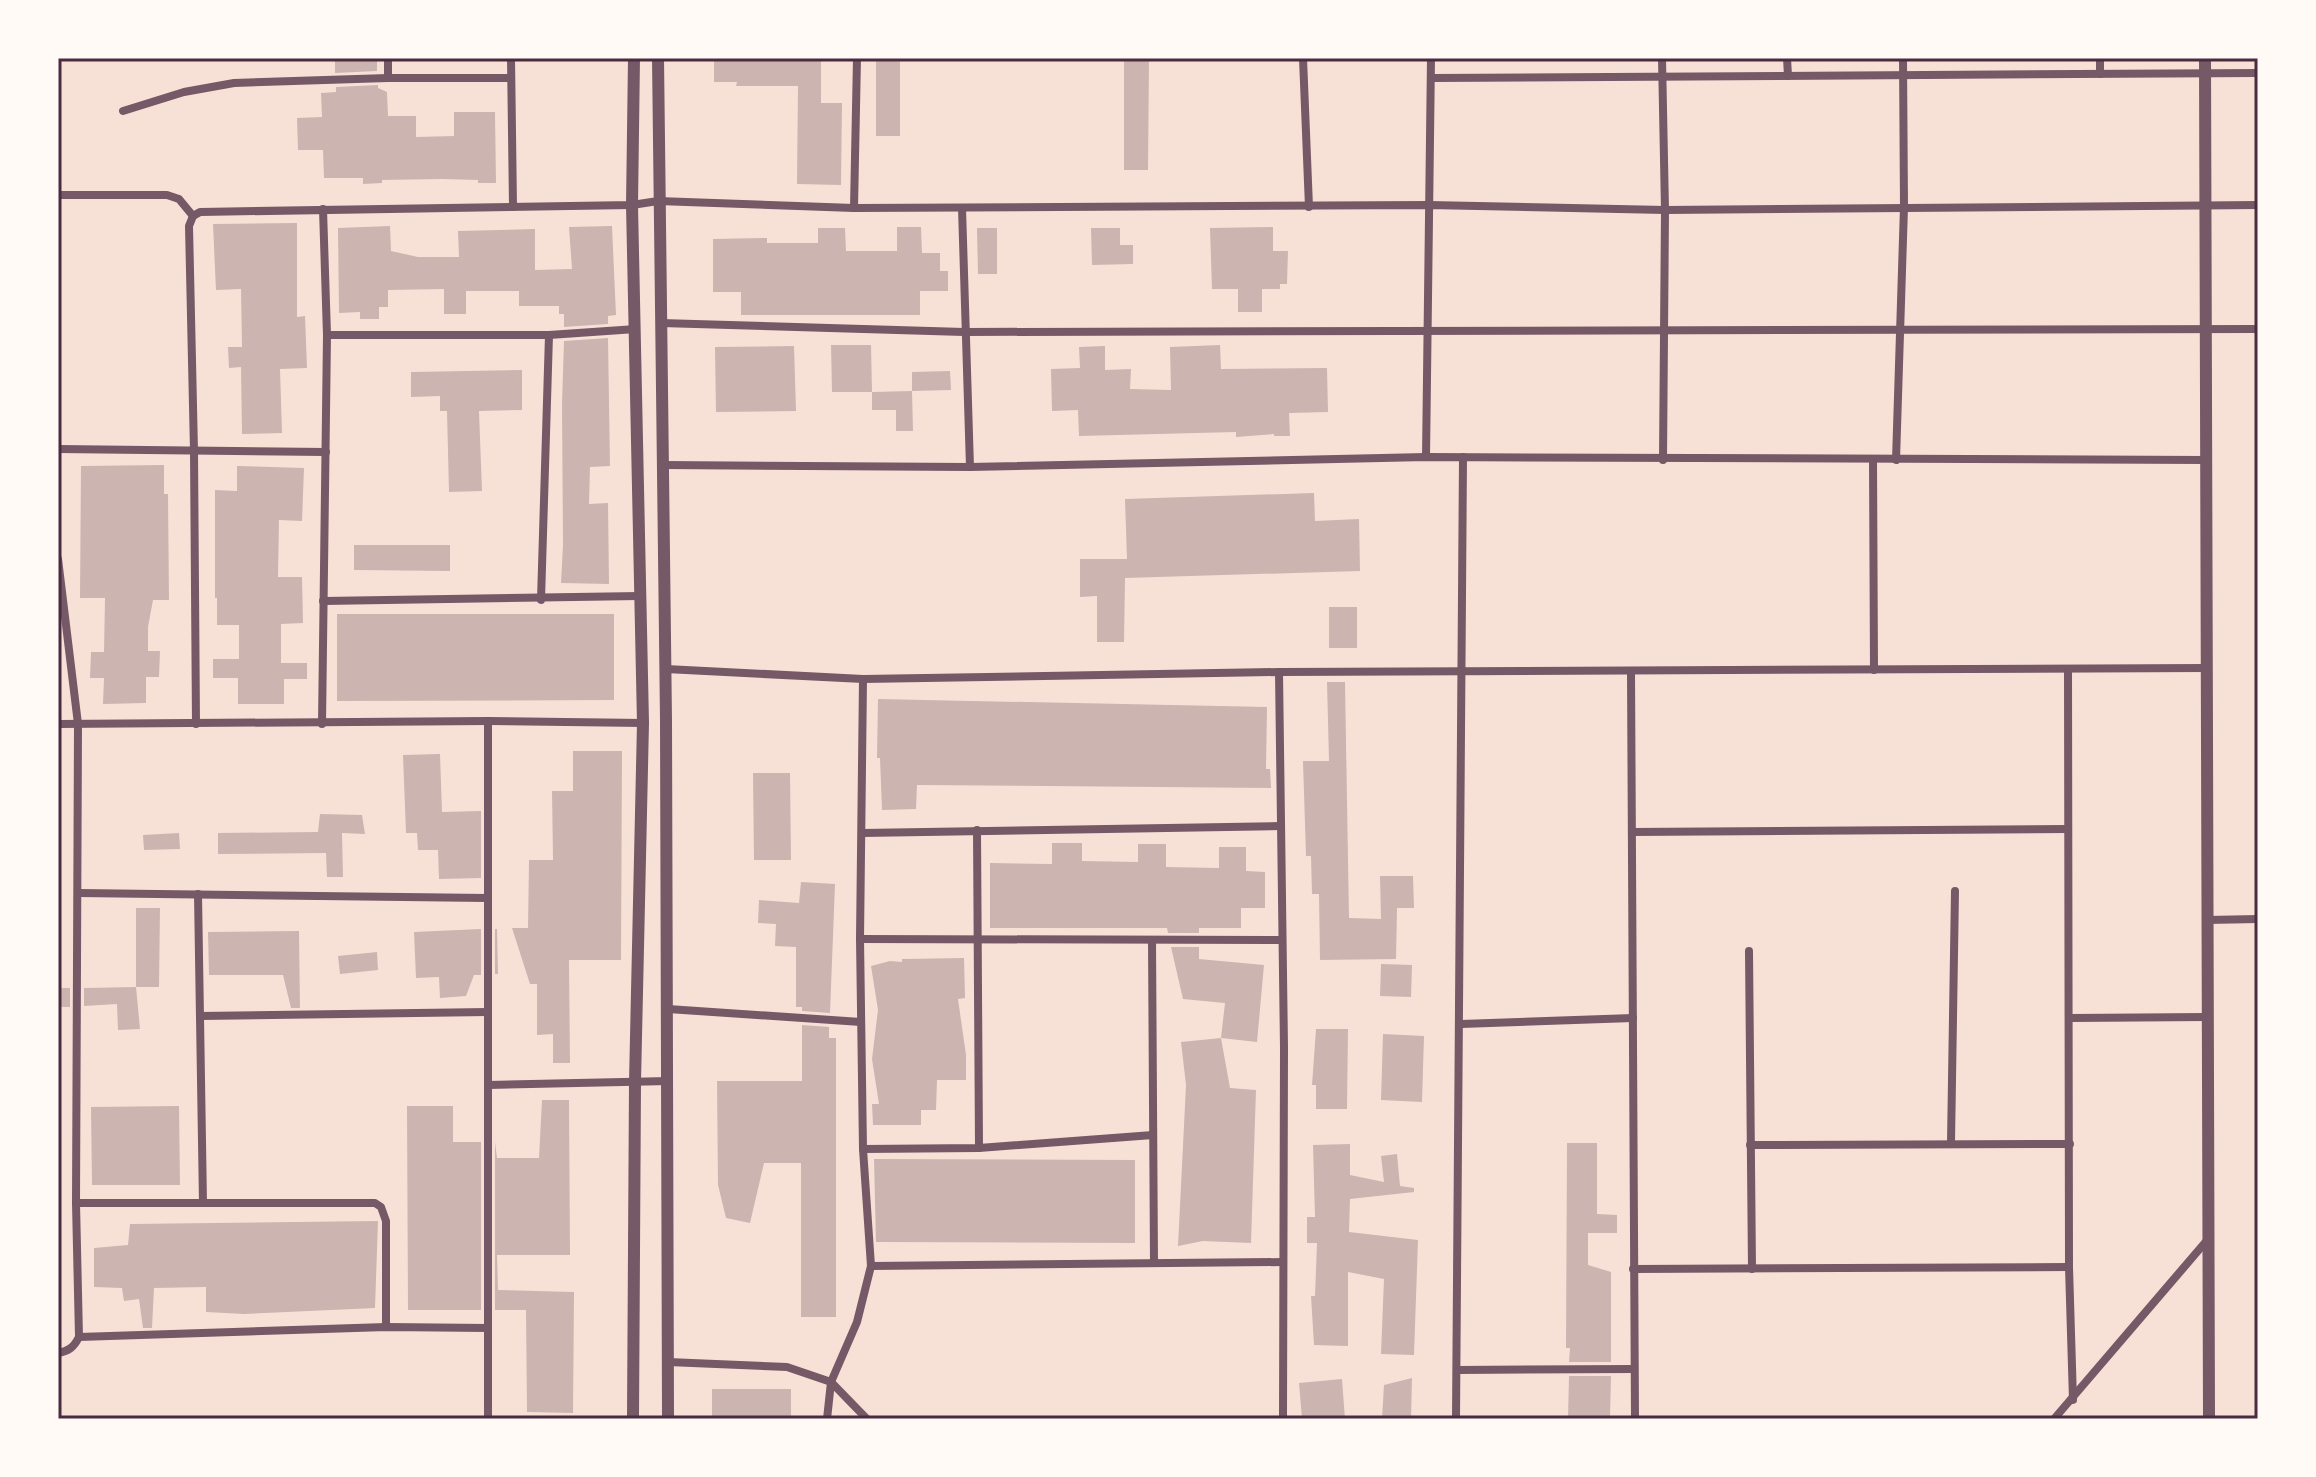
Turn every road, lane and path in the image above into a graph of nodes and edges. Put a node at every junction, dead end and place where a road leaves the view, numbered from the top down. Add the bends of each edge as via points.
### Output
1 (388, 58) edge
2 (511, 58) edge
3 (634, 58) edge
4 (658, 58) edge
5 (857, 58) edge
6 (1303, 58) edge
7 (1431, 58) edge
8 (1662, 58) edge
9 (1787, 58) edge
10 (1903, 58) edge
11 (2100, 58) edge
12 (2205, 58) edge
13 (2205, 73) junction
14 (2258, 73) edge
15 (2100, 74) junction
16 (1903, 75) junction
17 (1663, 76) junction
18 (1788, 76) junction
19 (388, 78) junction
20 (511, 78) junction
21 (1432, 78) junction
22 (123, 111) dead end
23 (58, 195) edge
24 (658, 201) junction
25 (632, 205) junction
26 (1429, 205) junction
27 (2258, 205) edge
28 (2205, 206) junction
29 (513, 207) junction
30 (1309, 207) junction
31 (1904, 207) junction
32 (854, 208) junction
33 (962, 208) junction
34 (323, 209) junction
35 (1665, 210) junction
36 (193, 216) junction
37 (661, 323) junction
38 (2206, 327) junction
39 (636, 329) junction
40 (2258, 329) edge
41 (1900, 330) junction
42 (1427, 331) junction
43 (1662, 331) junction
44 (964, 332) junction
45 (327, 335) junction
46 (549, 335) junction
47 (58, 449) edge
48 (194, 451) junction
49 (326, 452) junction
50 (1426, 457) junction
51 (1463, 457) junction
52 (1873, 459) junction
53 (1663, 460) junction
54 (1896, 460) junction
55 (2206, 460) junction
56 (663, 465) junction
57 (970, 467) junction
58 (58, 559) edge
59 (640, 596) junction
60 (541, 600) junction
61 (323, 601) junction
62 (2207, 668) junction
63 (666, 669) junction
64 (2068, 669) junction
65 (1874, 670) junction
66 (1631, 671) junction
67 (1279, 672) junction
68 (1460, 673) junction
69 (863, 679) junction
70 (488, 721) junction
71 (643, 723) junction
72 (58, 724) edge
73 (78, 724) junction
74 (196, 724) junction
75 (322, 724) junction
76 (1281, 826) junction
77 (2068, 829) junction
78 (977, 830) junction
79 (1632, 832) junction
80 (862, 833) junction
81 (1955, 891) dead end
82 (79, 893) junction
83 (198, 894) junction
84 (488, 898) junction
85 (2258, 919) edge
86 (2207, 920) junction
87 (860, 939) junction
88 (1152, 940) junction
89 (1281, 940) junction
90 (979, 941) junction
91 (1749, 951) dead end
92 (668, 1009) junction
93 (488, 1012) junction
94 (200, 1016) junction
95 (2208, 1017) junction
96 (1633, 1018) junction
97 (2070, 1018) junction
98 (861, 1022) junction
99 (1461, 1024) junction
100 (669, 1081) junction
101 (635, 1082) junction
102 (488, 1085) junction
103 (1153, 1135) junction
104 (1951, 1143) junction
105 (2070, 1144) junction
106 (1750, 1145) junction
107 (979, 1148) junction
108 (863, 1149) junction
109 (76, 1203) junction
110 (203, 1203) junction
111 (2209, 1238) junction
112 (1154, 1262) junction
113 (1283, 1262) junction
114 (871, 1266) junction
115 (2069, 1267) junction
116 (1633, 1269) junction
117 (1752, 1269) junction
118 (386, 1327) junction
119 (488, 1328) junction
120 (79, 1337) junction
121 (58, 1353) edge
122 (668, 1362) junction
123 (1634, 1369) junction
124 (1457, 1370) junction
125 (831, 1382) junction
126 (2073, 1400) junction
127 (488, 1419) edge
128 (633, 1419) edge
129 (668, 1419) edge
130 (827, 1419) edge
131 (867, 1419) edge
132 (1283, 1419) edge
133 (1456, 1419) edge
134 (1635, 1419) edge
135 (2054, 1419) edge
136 (2209, 1419) edge

1 - 19 street
2 - 20 street
3 - 25 street
4 - 24 street
5 - 32 street
6 - 30 street
7 - 21 street
8 - 17 street
9 - 18 street
10 - 16 street
11 - 15 street
12 - 13 street
13 - 14 street
13 - 15 street
13 - 28 street
15 - 16 street
16 - 18 street
16 - 31 street
17 - 18 street
17 - 21 street
17 - 35 street
19 - 20 street
19 - 22 street via 234,83
20 - 29 street
21 - 26 street
23 - 36 street via 167,195 179,199
24 - 25 street
24 - 32 street
24 - 37 street
25 - 29 street
25 - 39 street
26 - 30 street
26 - 35 street
26 - 42 street
27 - 28 street
28 - 31 street
28 - 38 street
29 - 34 street
30 - 33 street
31 - 35 street
31 - 41 street
32 - 33 street
33 - 44 street
34 - 36 street
34 - 45 street
35 - 43 street
36 - 48 street via 189,226
37 - 44 street
37 - 56 street
38 - 40 street
38 - 41 street
38 - 55 street
39 - 46 street
39 - 59 street
41 - 43 street
41 - 54 street
42 - 43 street
42 - 44 street
42 - 50 street
43 - 53 street
44 - 57 street
45 - 46 street
45 - 49 street
46 - 60 street
47 - 48 street
48 - 49 street
48 - 74 street
49 - 61 street
50 - 51 street
50 - 57 street
51 - 53 street
51 - 68 street
52 - 53 street
52 - 54 street
52 - 65 street
54 - 55 street
55 - 62 street
56 - 57 street
56 - 63 street
58 - 73 street
59 - 60 street
59 - 71 street
60 - 61 street
61 - 75 street
62 - 64 street
62 - 86 street
63 - 69 street
63 - 92 street
64 - 65 street
64 - 77 street
65 - 66 street
66 - 68 street
66 - 79 street
67 - 68 street
67 - 69 street
67 - 76 street
68 - 99 street
69 - 80 street
70 - 71 street
70 - 75 street
70 - 84 street
71 - 101 street
72 - 73 street
73 - 74 street
73 - 82 street
74 - 75 street
76 - 78 street
76 - 89 street
77 - 79 street
77 - 97 street
78 - 80 street
78 - 90 street
79 - 96 street
80 - 87 street
81 - 104 street
82 - 83 street
82 - 109 street
83 - 84 street
83 - 94 street
84 - 93 street
85 - 86 street
86 - 95 street
87 - 90 street
87 - 98 street
88 - 89 street
88 - 90 street
88 - 103 street
89 - 113 street
90 - 107 street
91 - 106 street
92 - 98 street
92 - 100 street
93 - 94 street
93 - 102 street
94 - 110 street
95 - 97 street
95 - 111 street
96 - 99 street
96 - 116 street
97 - 105 street
98 - 108 street
99 - 124 street
100 - 101 street
100 - 122 street
101 - 102 street
101 - 128 street
102 - 119 street
103 - 107 street
103 - 112 street
104 - 105 street
104 - 106 street
105 - 115 street
106 - 117 street
107 - 108 street
108 - 114 street
109 - 110 street
109 - 120 street
110 - 118 street via 381,1207 386,1221
111 - 126 street
111 - 136 street
112 - 113 street
112 - 114 street
113 - 132 street
114 - 125 street via 857,1322
115 - 117 street
115 - 126 street
116 - 117 street
116 - 123 street
118 - 119 street
118 - 120 street
119 - 127 street
120 - 121 street via 74,1346
122 - 125 street via 787,1367
122 - 129 street
123 - 124 street
123 - 134 street
124 - 133 street
125 - 130 street
125 - 131 street
126 - 135 street

